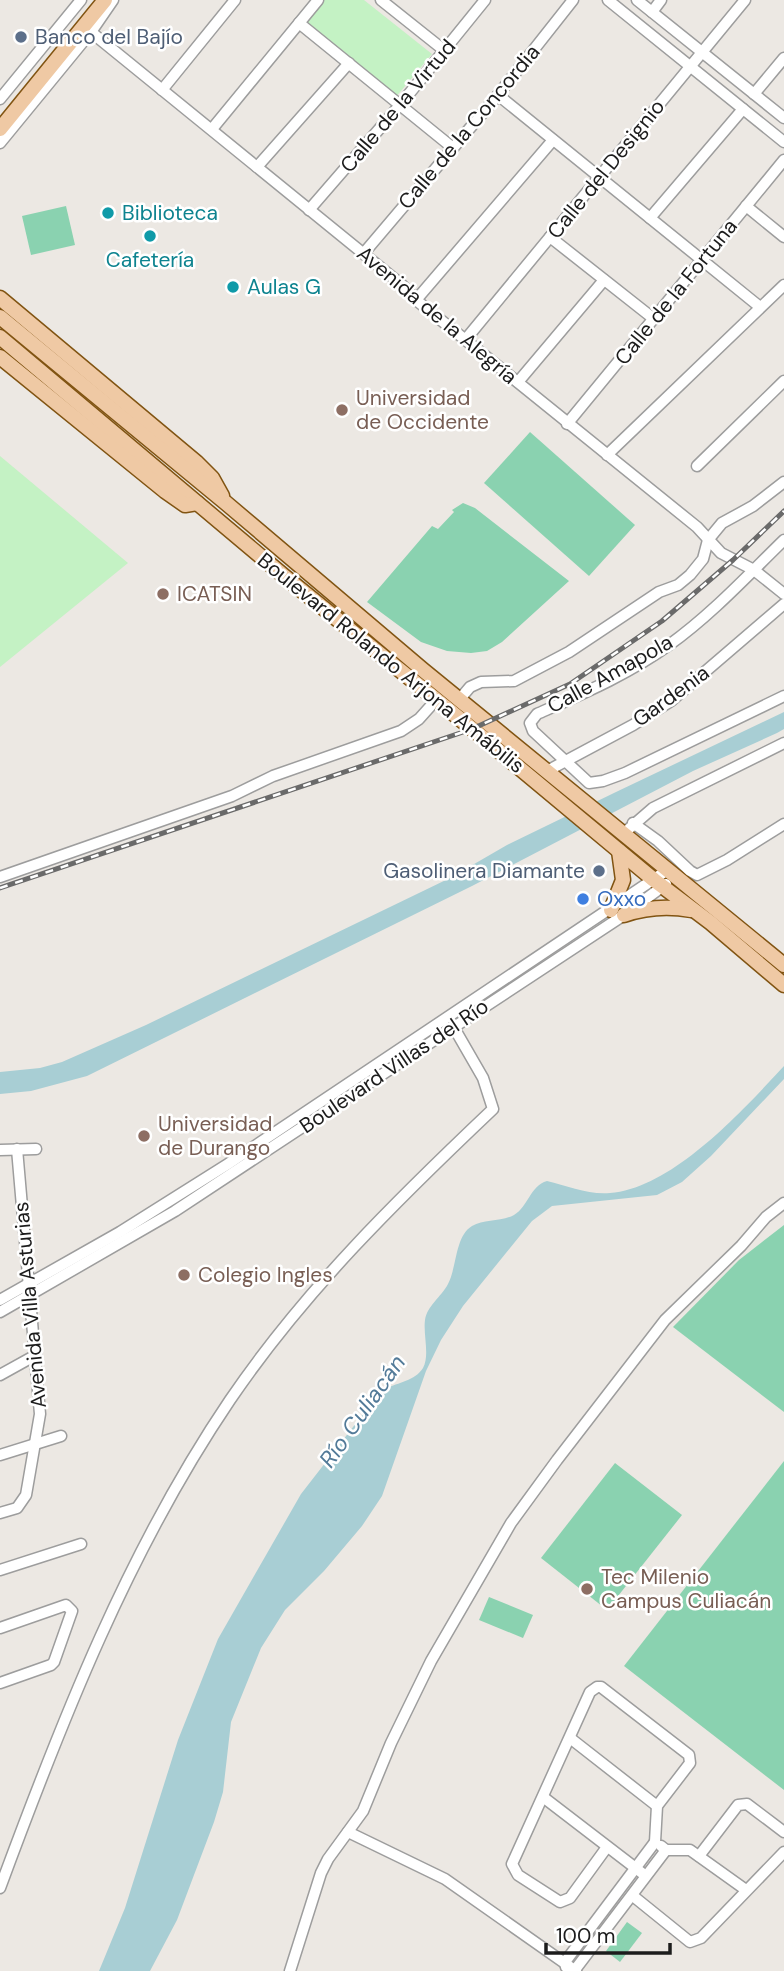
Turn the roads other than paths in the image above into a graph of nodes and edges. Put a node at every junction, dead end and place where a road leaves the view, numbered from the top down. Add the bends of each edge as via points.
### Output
1 (81, 0) edge
2 (93, 0) edge
3 (105, 0) edge
4 (113, 0) edge
5 (234, 0) edge
6 (318, 0) edge
7 (485, 0) edge
8 (573, 0) edge
9 (608, 0) edge
10 (637, 0) edge
11 (661, 0) edge
12 (745, 0) edge
13 (389, 2) edge
14 (652, 12) junction
15 (299, 23) junction
16 (91, 32) junction
17 (445, 51) junction
18 (702, 52) junction
19 (784, 58) edge
20 (349, 64) junction
21 (690, 66) junction
22 (162, 90) junction
23 (754, 94) junction
24 (498, 95) junction
25 (0, 99) edge
26 (400, 105) junction
27 (743, 109) junction
28 (0, 114) edge
29 (784, 118) edge
30 (0, 129) edge
31 (212, 129) junction
32 (552, 140) junction
33 (784, 142) edge
34 (0, 143) edge
35 (453, 148) junction
36 (784, 160) edge
37 (257, 167) junction
38 (599, 177) junction
39 (746, 206) junction
40 (309, 210) junction
41 (650, 218) junction
42 (551, 237) junction
43 (784, 237) edge
44 (364, 253) junction
45 (702, 260) junction
46 (604, 280) junction
47 (784, 285) edge
48 (0, 298) edge
49 (416, 300) junction
50 (760, 307) junction
51 (0, 317) edge
52 (654, 319) junction
53 (0, 337) edge
54 (466, 339) junction
55 (0, 358) edge
56 (784, 381) edge
57 (518, 382) junction
58 (568, 424) junction
59 (607, 455) junction
60 (697, 466) dead end
61 (784, 482) edge
62 (197, 503) junction
63 (226, 503) junction
64 (708, 540) junction
65 (784, 540) edge
66 (754, 570) junction
67 (784, 594) edge
68 (784, 604) edge
69 (784, 696) edge
70 (459, 699) junction
71 (436, 700) junction
72 (784, 743) edge
73 (565, 760) junction
74 (547, 771) junction
75 (784, 824) edge
76 (628, 829) junction
77 (619, 851) junction
78 (671, 874) junction
79 (0, 877) edge
80 (658, 884) junction
81 (696, 911) junction
82 (611, 916) junction
83 (784, 965) edge
84 (784, 985) edge
85 (453, 1026) junction
86 (17, 1149) junction
87 (36, 1149) dead end
88 (0, 1150) edge
89 (784, 1203) edge
90 (29, 1290) junction
91 (0, 1300) edge
92 (0, 1312) edge
93 (36, 1355) junction
94 (0, 1375) edge
95 (61, 1436) dead end
96 (36, 1444) junction
97 (0, 1455) edge
98 (0, 1513) edge
99 (81, 1544) dead end
100 (0, 1570) edge
101 (0, 1628) edge
102 (0, 1683) edge
103 (570, 1738) junction
104 (543, 1797) junction
105 (657, 1806) junction
106 (348, 1832) junction
107 (784, 1832) edge
108 (656, 1842) junction
109 (607, 1846) junction
110 (666, 1850) junction
111 (784, 1852) edge
112 (699, 1856) junction
113 (636, 1868) junction
114 (647, 1877) junction
115 (0, 1888) edge
116 (746, 1890) junction
117 (633, 1896) junction
118 (566, 1966) edge
119 (290, 1971) edge
120 (575, 1971) edge

1 - 25 street
2 - 28 main road
3 - 30 main road
4 - 16 street
5 - 22 street
6 - 15 street
7 - 17 street, Calle de la Virtud
8 - 24 street, Calle de la Concordia
9 - 21 street
10 - 14 street
11 - 14 street
12 - 18 street, Calle del Designio
13 - 17 street
14 - 18 street
15 - 20 street
15 - 31 street
16 - 22 street, Avenida de la Alegría
16 - 34 street
17 - 26 street, Calle de la Virtud
18 - 21 street, Calle del Designio
18 - 23 street
19 - 23 street
20 - 26 street
20 - 37 street
21 - 27 street
21 - 38 street, Calle del Designio
22 - 31 street, Avenida de la Alegría
23 - 29 street
24 - 32 street
24 - 35 street, Calle de la Concordia
26 - 35 street
26 - 40 street, Calle de la Virtud
27 - 33 street
27 - 41 street
31 - 37 street, Avenida de la Alegría
32 - 38 street
32 - 49 street
35 - 44 street, Calle de la Concordia
36 - 39 street, Calle de la Fortuna
37 - 40 street, Avenida de la Alegría
38 - 41 street
38 - 42 street, Calle del Designio
39 - 43 street
39 - 45 street, Calle de la Fortuna
40 - 44 street, Avenida de la Alegría
41 - 45 street
42 - 46 street
42 - 54 street, Calle del Designio
44 - 49 street, Avenida de la Alegría
45 - 50 street
45 - 52 street, Calle de la Fortuna
46 - 52 street
46 - 57 street
47 - 50 street
48 - 63 main road via 196,462
49 - 54 street, Avenida de la Alegría
50 - 59 street
51 - 63 main road, Boulevard Rolando Arjona Amábilis
52 - 58 street, Calle de la Fortuna
53 - 62 main road, Boulevard Rolando Arjona Amábilis
54 - 57 street, Avenida de la Alegría
55 - 62 main road via 171,495 185,505
56 - 60 street
57 - 58 street, Avenida de la Alegría
58 - 59 street, Avenida de la Alegría
59 - 64 street, Avenida de la Alegría
61 - 64 street via 722,523
62 - 71 main road, Boulevard Rolando Arjona Amábilis
63 - 70 main road, Boulevard Rolando Arjona Amábilis
64 - 66 street, Avenida de la Alegría via 721,553
64 - 70 street via 703,559 678,585 659,592 514,681 481,682
65 - 66 street, Calle Amapola
66 - 67 street, Avenida de la Alegría
66 - 73 street, Calle Amapola via 666,647 537,714 530,723 533,731
68 - 73 street, Gardenia via 671,701
69 - 73 street via 603,781 589,783
70 - 74 main road, Boulevard Rolando Arjona Amábilis
71 - 77 main road, Boulevard Rolando Arjona Amábilis
71 - 79 street via 401,731
72 - 76 street via 653,808
73 - 74 street, Gardenia
74 - 76 main road, Boulevard Rolando Arjona Amábilis via 611,824
75 - 76 street via 701,874 694,874 658,841
76 - 78 main road, Boulevard Rolando Arjona Amábilis
77 - 80 main road, Boulevard Rolando Arjona Amábilis
77 - 82 main road via 623,880
78 - 80 street, Boulevard Villas del Río
78 - 83 main road, Boulevard Rolando Arjona Amábilis
80 - 81 main road, Boulevard Rolando Arjona Amábilis
80 - 82 street, Boulevard Villas del Río
81 - 82 main road via 670,907
81 - 84 main road, Boulevard Rolando Arjona Amábilis
82 - 85 street, Boulevard Villas del Río
82 - 90 street, Boulevard Villas del Río
85 - 90 street, Boulevard Villas del Río via 174,1211
85 - 115 street via 483,1078 493,1109 305,1300 230,1400 127,1578
86 - 87 street
86 - 88 street
86 - 90 street, Avenida Villa Asturias
89 - 106 street via 665,1320 511,1523 430,1661 363,1811
90 - 91 street, Boulevard Villas del Río
90 - 92 street, Boulevard Villas del Río
90 - 93 street, Avenida Villa Asturias
93 - 94 street
93 - 96 street, Avenida Villa Asturias via 40,1405
95 - 96 street
96 - 97 street
96 - 98 street, Avenida Villa Asturias via 23,1502
99 - 100 street
101 - 102 street via 66,1605 72,1611 54,1662
103 - 104 street
103 - 105 street
103 - 105 street via 590,1692 601,1687 689,1755 690,1763
104 - 109 street
104 - 109 street via 512,1864 518,1874 565,1902
105 - 108 street
106 - 118 street via 445,1879
106 - 119 street via 321,1873
107 - 112 street via 742,1803
108 - 110 street
108 - 113 street
109 - 113 street
110 - 112 street via 684,1848
110 - 114 street
111 - 116 street
112 - 116 street
113 - 114 street
113 - 118 street
114 - 117 street
116 - 117 street via 693,1942
117 - 120 street
118 - 120 street

